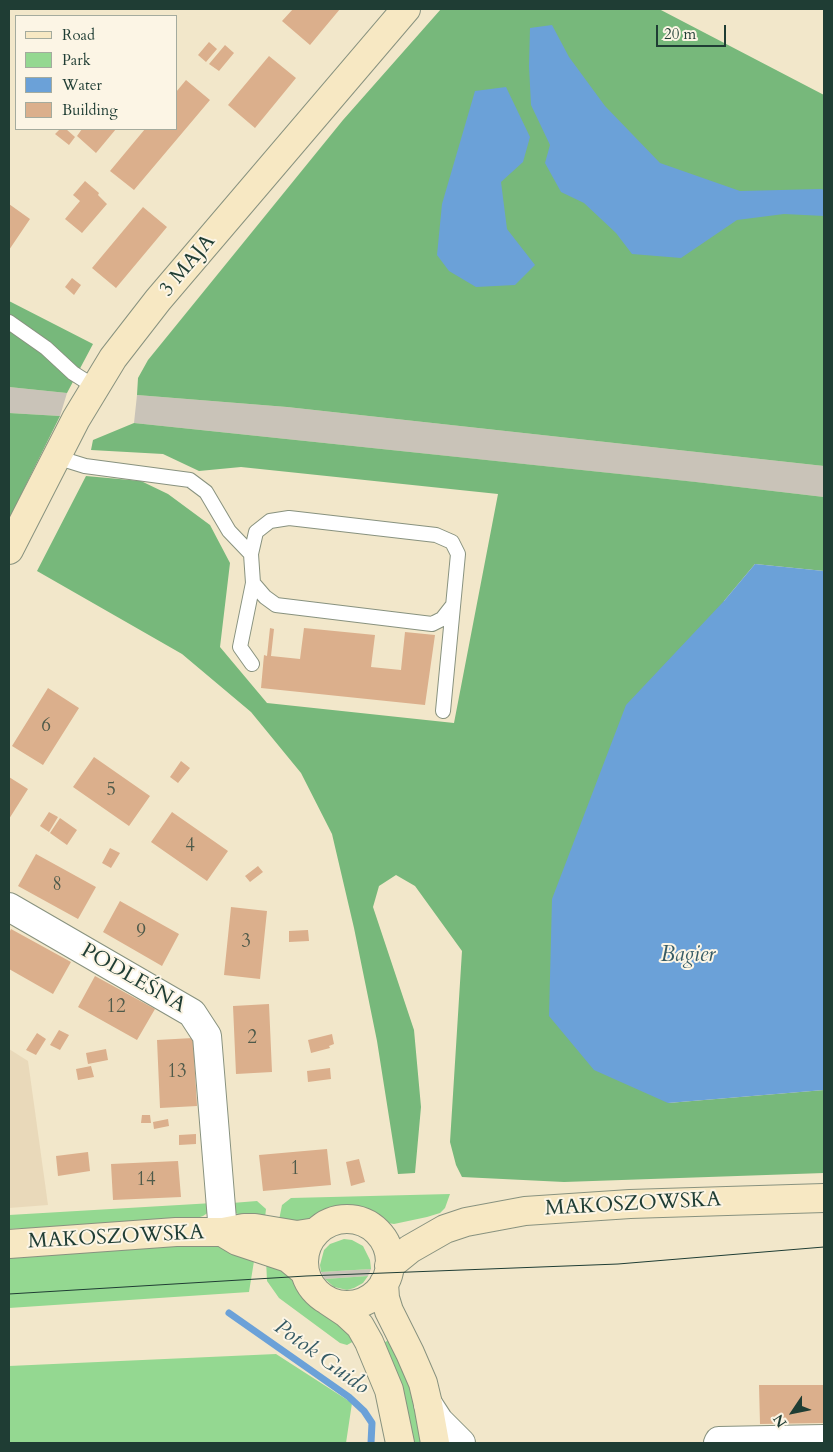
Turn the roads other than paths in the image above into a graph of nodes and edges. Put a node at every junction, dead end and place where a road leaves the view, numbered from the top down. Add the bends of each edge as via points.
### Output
1 (406, 9) edge
2 (9, 322) edge
3 (95, 387) junction
4 (56, 457) junction
5 (9, 550) edge
6 (251, 554) junction
7 (253, 583) junction
8 (453, 605) junction
9 (252, 664) dead end
10 (443, 711) dead end
11 (9, 907) edge
12 (824, 1198) edge
13 (445, 1228) junction
14 (376, 1231) junction
15 (223, 1232) junction
16 (316, 1232) junction
17 (9, 1244) edge
18 (305, 1272) junction
19 (387, 1275) junction
20 (326, 1299) junction
21 (428, 1404) junction
22 (824, 1439) edge
23 (718, 1442) edge
24 (400, 1443) edge
25 (435, 1443) edge
26 (461, 1443) edge

1 - 3 main road, 3 MAJA via 158,300
2 - 3 lane
3 - 4 main road, 3 MAJA
4 - 5 main road, 3 MAJA
4 - 6 lane via 85,466 190,480 206,492 229,531
6 - 7 lane
6 - 8 lane via 256,532 270,522 289,518 436,535 452,542 458,554
7 - 8 lane via 276,605 432,624 442,619
7 - 9 lane via 240,648
8 - 10 lane
11 - 15 street, PODLEŚNA via 192,1012 207,1036
12 - 13 main road, MAKOSZOWSKA via 524,1211
13 - 14 main road, MAKOSZOWSKA
13 - 19 main road, MAKOSZOWSKA via 410,1249
14 - 16 main road, MAKOSZOWSKA via 366,1224 345,1220 332,1222
14 - 19 main road via 388,1250
15 - 16 main road, MAKOSZOWSKA via 255,1228 297,1235
15 - 17 main road, MAKOSZOWSKA via 176,1232
15 - 18 main road, MAKOSZOWSKA via 237,1241 288,1258
16 - 18 main road via 306,1248
18 - 20 main road, MAKOSZOWSKA via 314,1290
19 - 20 main road, MAKOSZOWSKA via 371,1297 358,1304 338,1304
19 - 21 main road via 384,1298 423,1383
20 - 24 main road via 360,1326 369,1342 390,1390
21 - 25 main road
21 - 26 street via 439,1421
22 - 23 street

